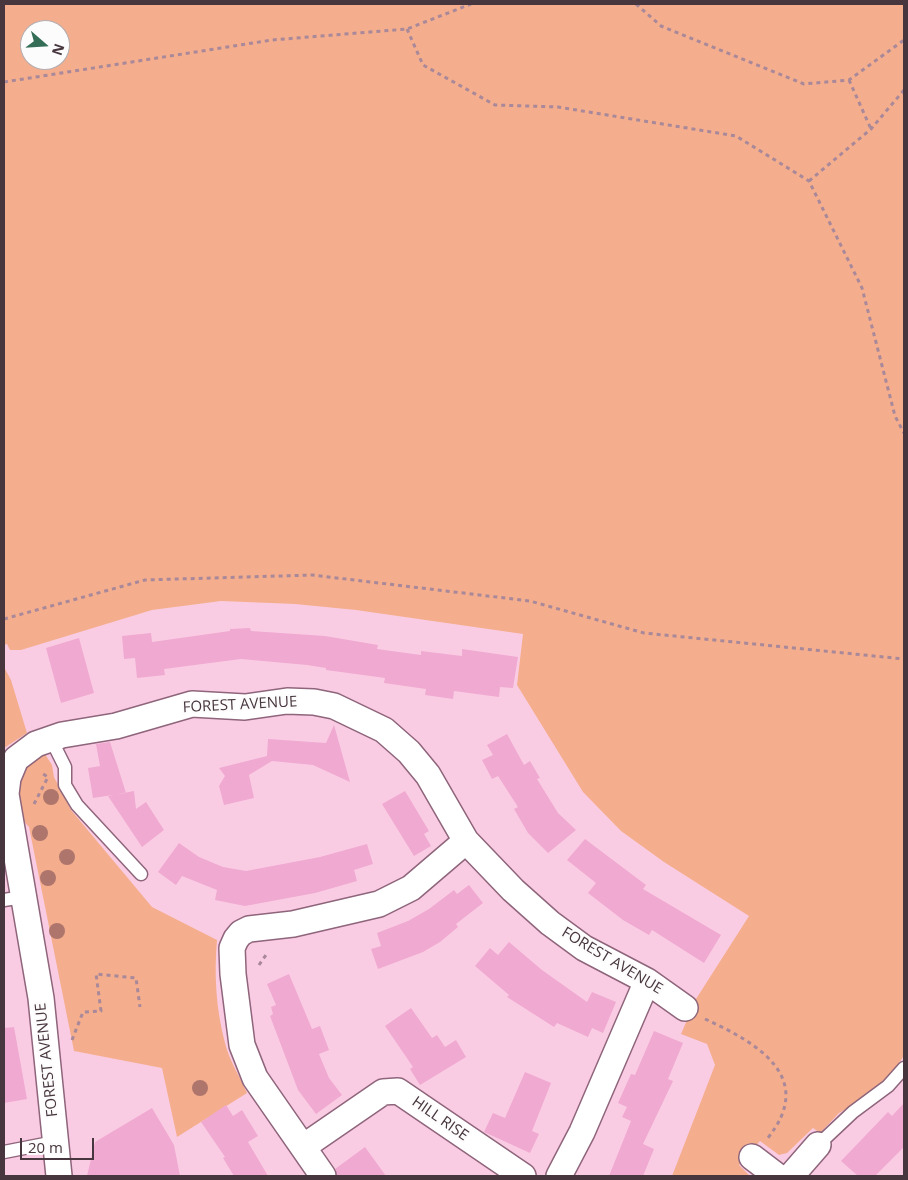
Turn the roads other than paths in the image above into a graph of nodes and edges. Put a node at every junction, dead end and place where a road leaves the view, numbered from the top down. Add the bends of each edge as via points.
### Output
1 (51, 739) junction
2 (6, 777) edge
3 (466, 841) junction
4 (141, 874) dead end
5 (13, 898) edge
6 (647, 982) junction
7 (685, 1008) road end
8 (904, 1068) edge
9 (55, 1142) junction
10 (818, 1145) joint
11 (303, 1147) junction
12 (4, 1152) edge
13 (752, 1157) road end
14 (59, 1176) edge
15 (323, 1176) edge
16 (524, 1176) edge
17 (559, 1176) edge
18 (777, 1176) edge
19 (792, 1176) edge

1 - 2 street, FOREST AVENUE via 36,744 16,759
1 - 3 street, FOREST AVENUE via 116,726 192,704 245,706 287,701 334,706 384,730 410,752 428,775
1 - 4 lane via 65,767 65,785 77,805
2 - 5 street, FOREST AVENUE
3 - 6 street, FOREST AVENUE via 550,923 584,948
3 - 11 street via 410,888 379,904 285,925 249,929 241,933 232,948 242,1045 255,1078
5 - 9 street, FOREST AVENUE via 42,998
6 - 7 street, FOREST AVENUE
6 - 17 street via 582,1132
8 - 10 lane via 888,1086 844,1119
9 - 12 lane
9 - 14 street, FOREST AVENUE
10 - 19 street
11 - 15 street
11 - 16 street, HILL RISE via 383,1092 398,1091
13 - 18 street

